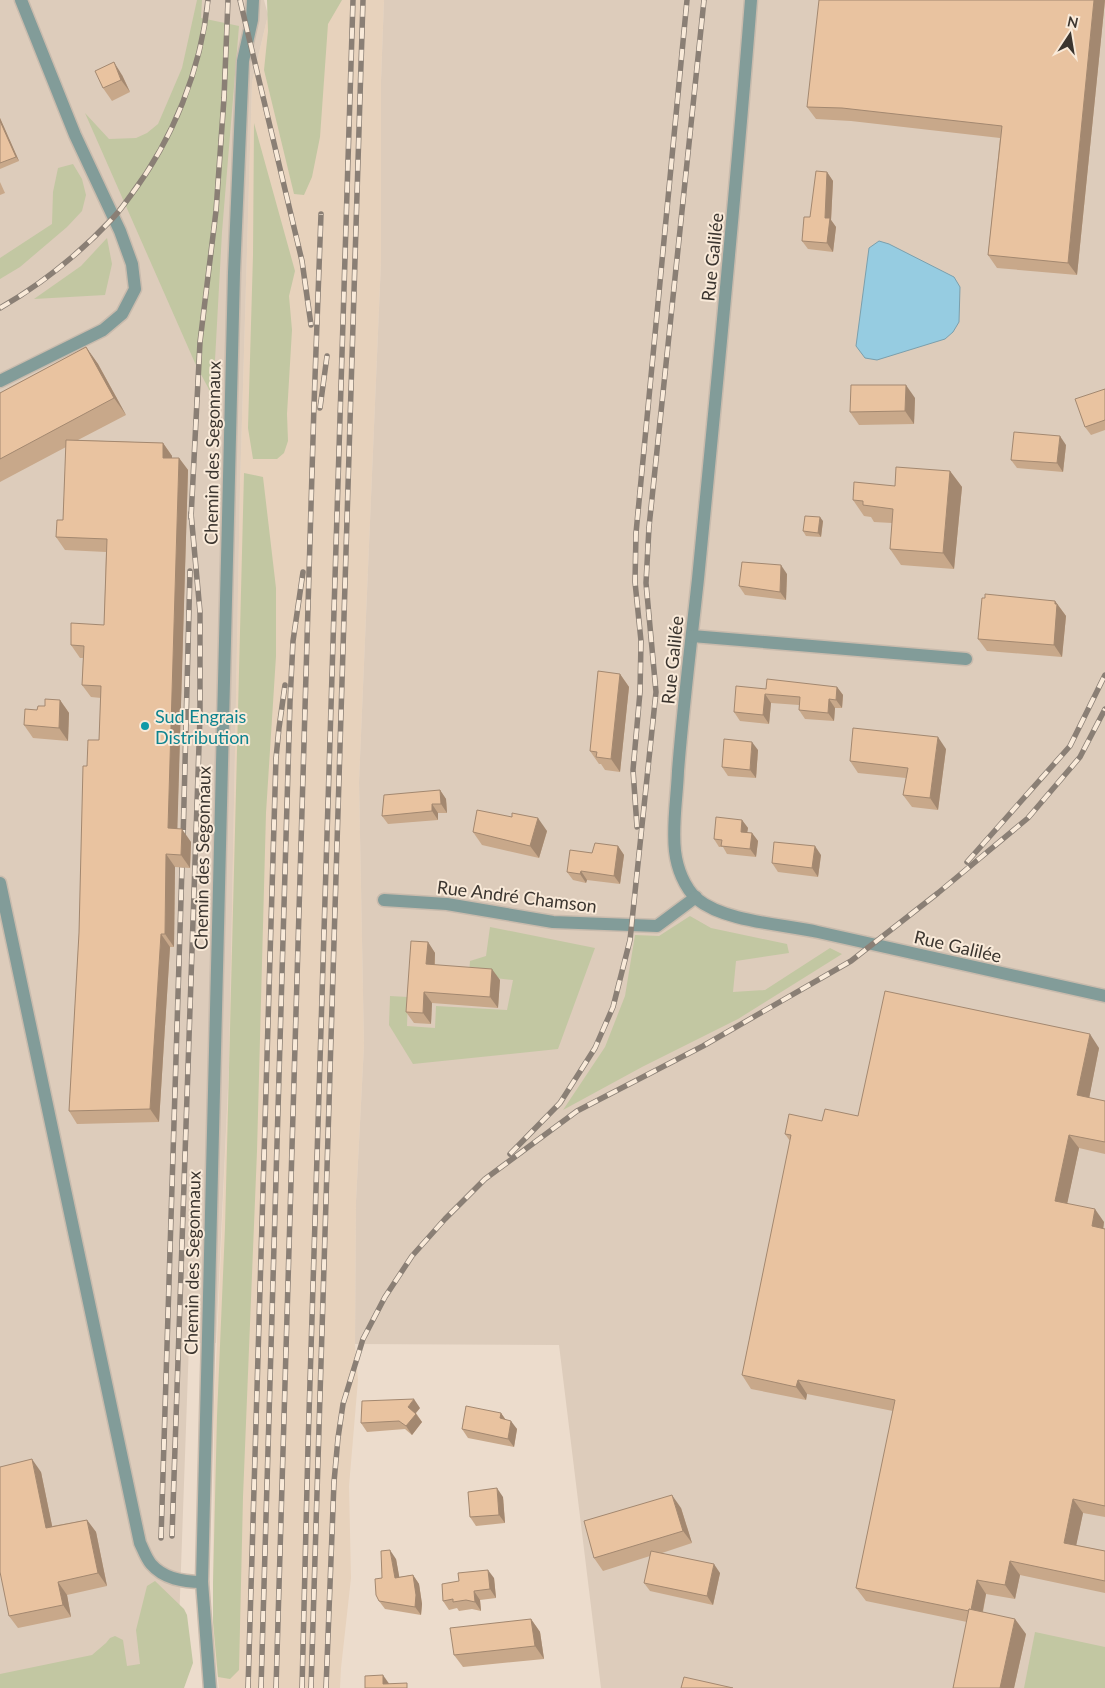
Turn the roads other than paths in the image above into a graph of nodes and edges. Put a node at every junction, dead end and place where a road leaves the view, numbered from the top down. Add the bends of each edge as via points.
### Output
1 (21, 0) edge
2 (253, 0) edge
3 (751, 0) edge
4 (0, 381) edge
5 (692, 636) junction
6 (966, 659) dead end
7 (0, 883) edge
8 (696, 897) junction
9 (384, 900) dead end
10 (1105, 996) edge
11 (202, 1582) junction
12 (210, 1688) edge

1 - 4 street via 75,135 120,231 132,264 134,289 122,314 103,330
2 - 11 street, Chemin des Segonnaux via 243,61 234,254
3 - 5 street, Rue Galilée via 737,182
5 - 6 street
5 - 8 street, Rue Galilée via 674,828 675,854 680,872 686,887
7 - 11 street via 140,1543 150,1564 161,1572 171,1578
8 - 9 street, Rue André Chamson via 657,926 553,922 447,904
8 - 10 street, Rue Galilée via 709,907 735,916
11 - 12 street, Chemin des Segonnaux

